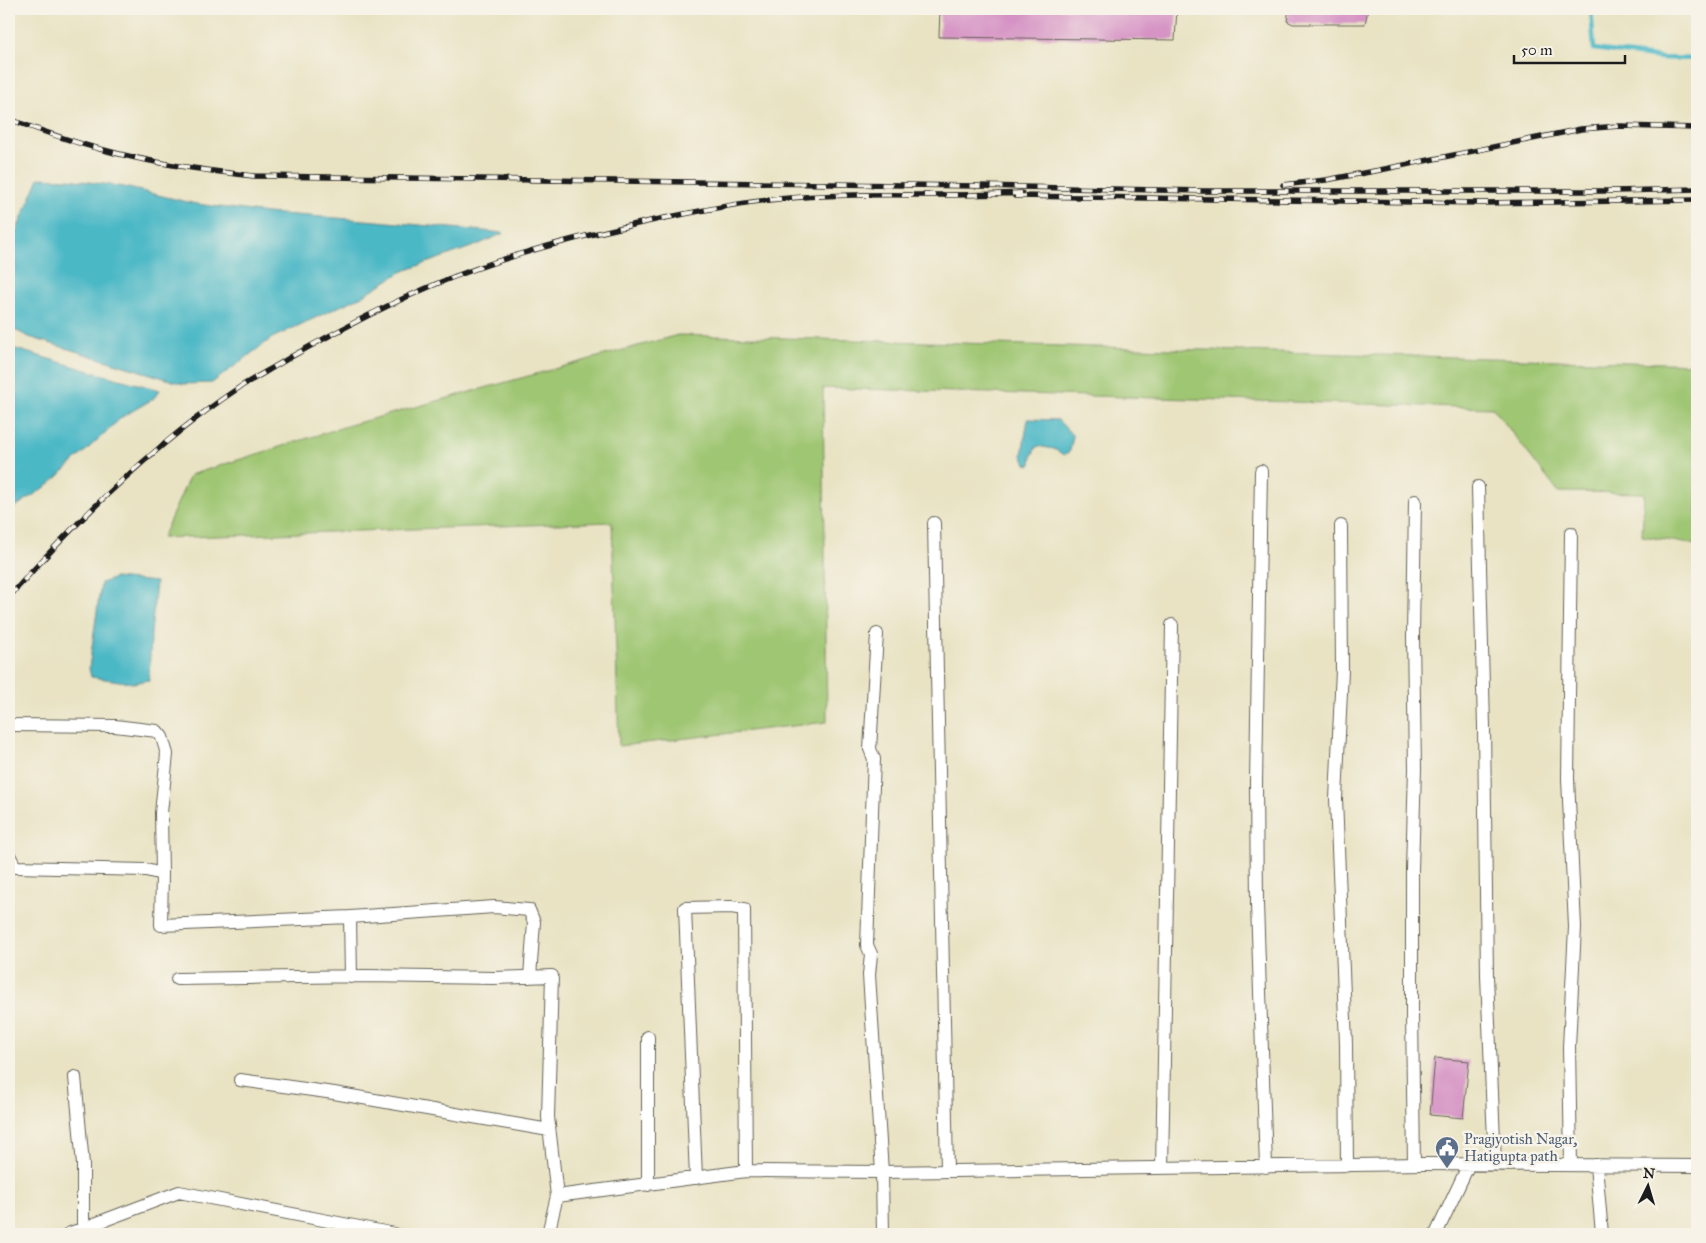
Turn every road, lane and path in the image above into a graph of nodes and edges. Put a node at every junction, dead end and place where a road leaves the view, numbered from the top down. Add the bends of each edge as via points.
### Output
1 (1261, 471) dead end
2 (1478, 487) dead end
3 (1415, 501) dead end
4 (934, 523) dead end
5 (1341, 526) dead end
6 (1571, 533) dead end
7 (1172, 625) dead end
8 (877, 634) dead end
9 (9, 725) edge
10 (9, 855) edge
11 (162, 874) junction
12 (350, 917) junction
13 (351, 977) junction
14 (530, 977) junction
15 (177, 979) dead end
16 (648, 1037) dead end
17 (75, 1077) dead end
18 (240, 1080) dead end
19 (549, 1130) junction
20 (1414, 1164) junction
21 (1469, 1164) junction
22 (1495, 1164) junction
23 (1571, 1165) junction
24 (1596, 1165) junction
25 (1346, 1166) junction
26 (1697, 1166) edge
27 (1266, 1167) junction
28 (1162, 1168) junction
29 (746, 1171) junction
30 (947, 1171) junction
31 (882, 1172) junction
32 (696, 1178) junction
33 (648, 1185) junction
34 (557, 1196) junction
35 (83, 1228) junction
36 (68, 1234) edge
37 (395, 1234) edge
38 (548, 1234) edge
39 (883, 1234) edge
40 (1436, 1234) edge
41 (1602, 1234) edge

1 - 27 street via 1256,792
2 - 22 street via 1487,976
3 - 20 street
4 - 30 street
5 - 25 street via 1342,670 1336,799 1346,1044
6 - 23 street via 1568,779 1575,927 1569,1047
7 - 28 street
8 - 31 street via 870,749 874,759 867,945 871,954 869,975
9 - 11 street via 115,726 157,731 167,754 162,813
10 - 11 street via 15,867 146,870
11 - 12 street via 161,925
12 - 13 street
12 - 14 street via 494,907 529,910 534,922
13 - 14 street
13 - 15 street
14 - 19 street via 552,976
16 - 33 street
17 - 35 street via 83,1165
18 - 19 street
19 - 34 street
20 - 21 street
20 - 25 street
21 - 22 street
21 - 40 street
22 - 23 street
23 - 24 street
24 - 26 street
24 - 41 street
25 - 27 street
27 - 28 street
28 - 30 street
29 - 31 street
29 - 32 street
29 - 32 street via 744,909 685,908
30 - 31 street
31 - 39 street
32 - 33 street
33 - 34 street
34 - 38 street
35 - 36 street
35 - 37 street via 179,1192

